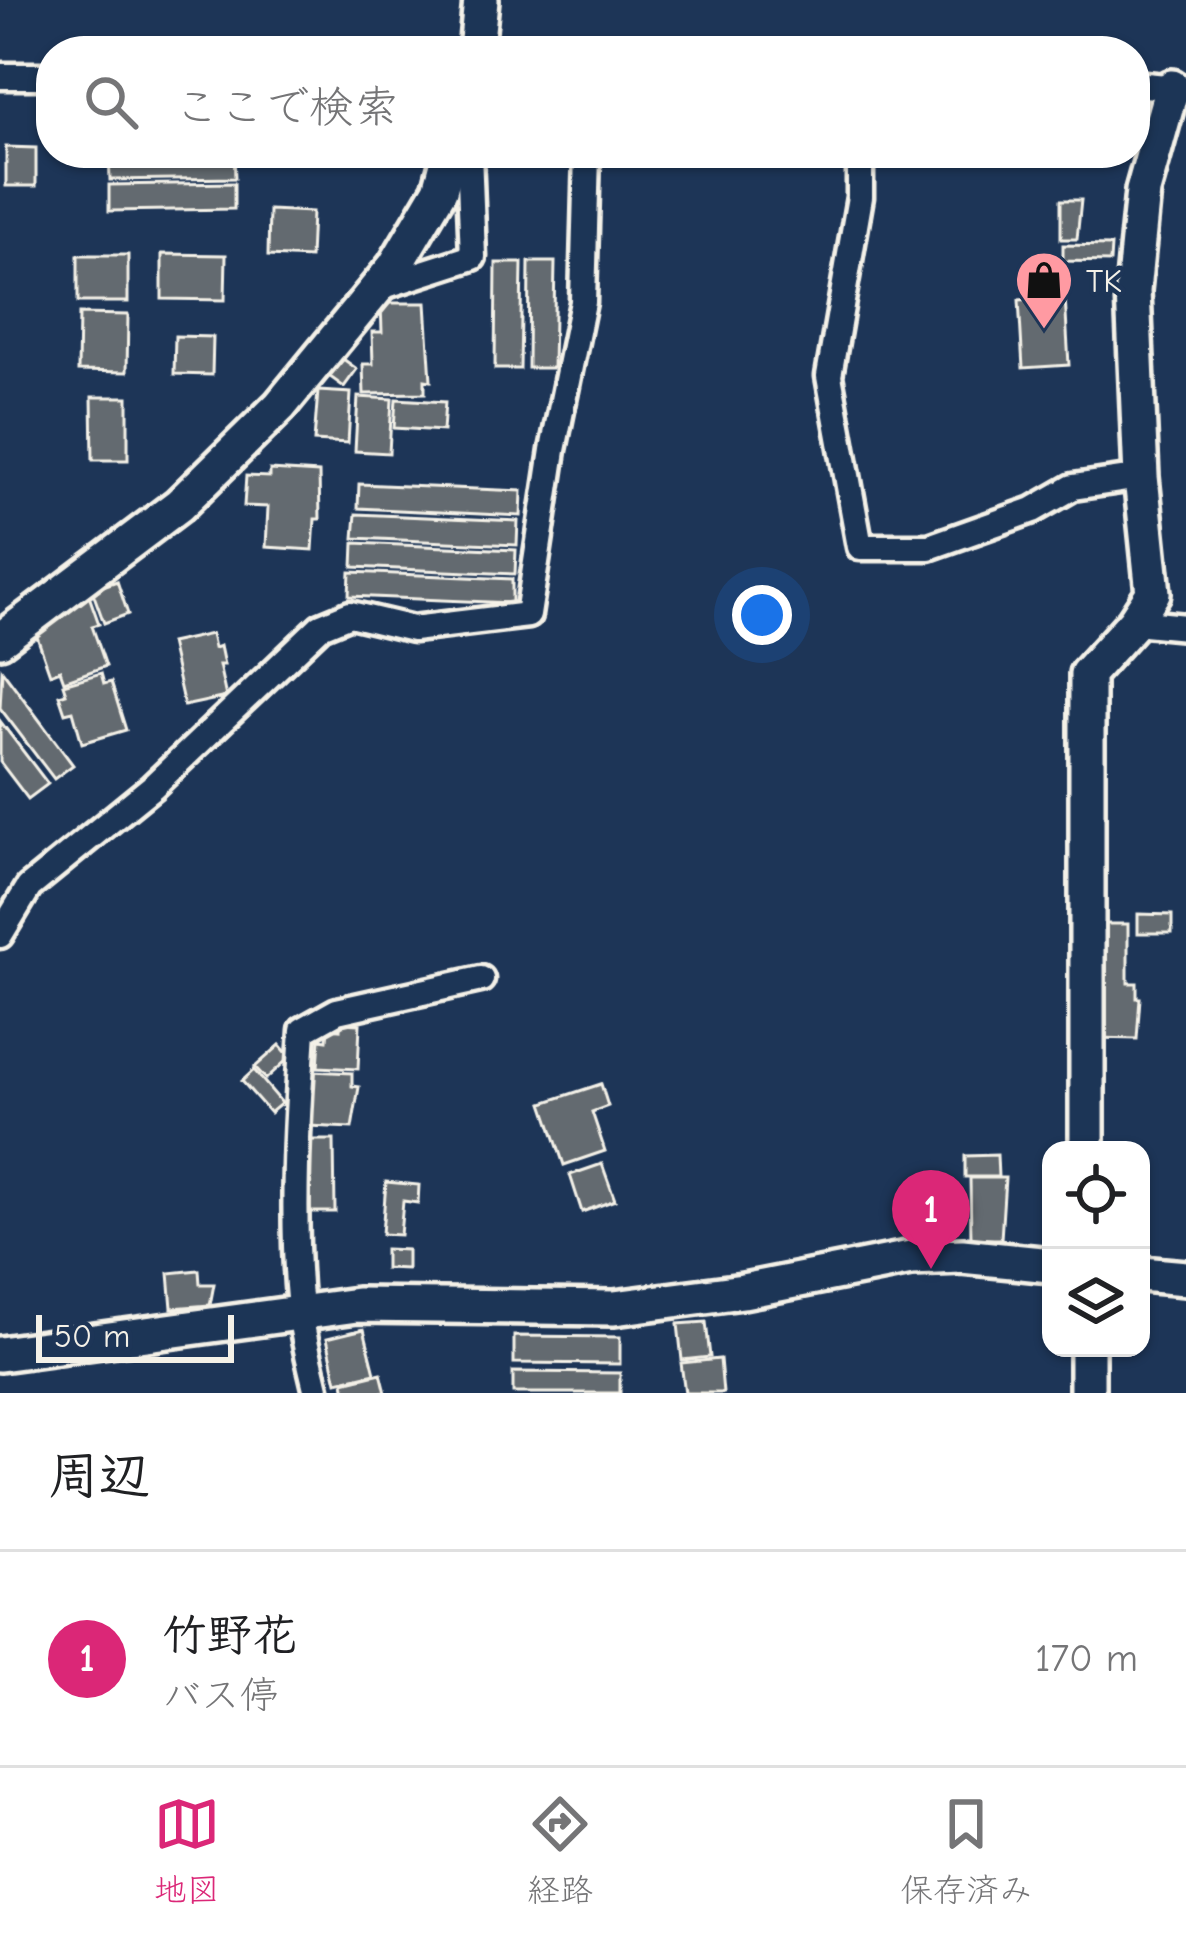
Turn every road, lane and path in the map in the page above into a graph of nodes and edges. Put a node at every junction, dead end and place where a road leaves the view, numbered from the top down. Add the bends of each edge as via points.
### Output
1 (482, 0) edge
2 (478, 36) edge
3 (0, 76) edge
4 (36, 76) edge
5 (1179, 88) edge
6 (447, 168) edge
7 (470, 168) edge
8 (587, 168) edge
9 (860, 168) edge
10 (376, 288) junction
11 (1141, 477) junction
12 (1134, 622) junction
13 (1186, 627) edge
14 (0, 640) edge
15 (0, 934) edge
16 (482, 979) dead end
17 (1087, 1141) edge
18 (1042, 1264) edge
19 (1150, 1275) edge
20 (1186, 1279) edge
21 (300, 1313) junction
22 (0, 1354) edge
23 (1087, 1357) edge
24 (317, 1393) edge
25 (1087, 1393) edge

1 - 2 street
3 - 4 street
5 - 11 street via 1143,191 1133,291
6 - 10 street
7 - 10 street via 473,257
8 - 15 street via 583,302 528,615 413,629 350,614 321,626 152,787 29,887
9 - 11 street via 830,376 860,548 929,547 1034,510 1073,487
10 - 14 street via 280,406 178,505
11 - 12 street via 1153,593
12 - 13 street
12 - 17 street via 1087,674
16 - 21 street via 337,1011 304,1030 296,1140
18 - 21 street via 911,1258 614,1308 357,1304
19 - 20 street
21 - 22 street
21 - 24 street
23 - 25 street

